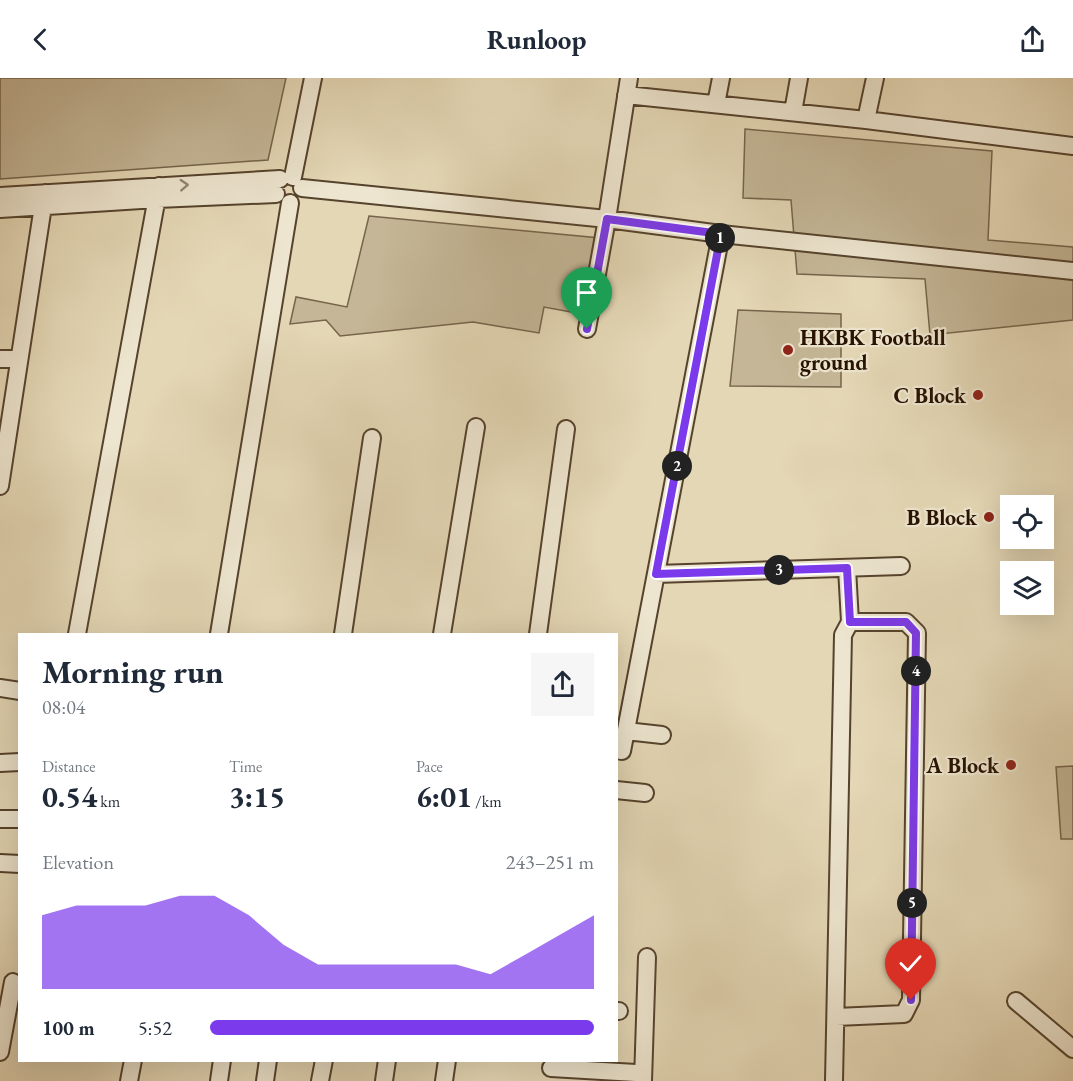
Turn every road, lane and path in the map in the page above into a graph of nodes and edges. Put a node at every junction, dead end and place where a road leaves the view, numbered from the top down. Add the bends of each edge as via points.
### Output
1 (313, 78) edge
2 (721, 78) edge
3 (799, 78) edge
4 (875, 78) edge
5 (627, 86) edge
6 (716, 104) junction
7 (793, 112) junction
8 (866, 120) junction
9 (1073, 146) edge
10 (288, 188) junction
11 (158, 193) junction
12 (0, 196) edge
13 (44, 200) junction
14 (0, 209) edge
15 (607, 219) junction
16 (721, 234) junction
17 (1073, 271) edge
18 (587, 329) dead end
19 (0, 359) edge
20 (19, 359) junction
21 (476, 427) dead end
22 (566, 429) dead end
23 (372, 438) dead end
24 (2, 460) edge
25 (0, 486) edge
26 (901, 566) dead end
27 (847, 568) junction
28 (656, 574) junction
29 (850, 622) junction
30 (77, 633) edge
31 (219, 633) edge
32 (343, 633) edge
33 (442, 633) edge
34 (538, 633) edge
35 (0, 688) edge
36 (18, 691) edge
37 (626, 730) junction
38 (662, 735) dead end
39 (618, 750) edge
40 (18, 762) edge
41 (0, 764) edge
42 (618, 790) edge
43 (645, 793) dead end
44 (0, 819) edge
45 (18, 819) edge
46 (0, 863) edge
47 (18, 864) edge
48 (647, 957) dead end
49 (13, 982) dead end
50 (1016, 1001) dead end
51 (836, 1017) junction
52 (1073, 1049) edge
53 (0, 1052) edge
54 (133, 1062) edge
55 (222, 1062) edge
56 (268, 1062) edge
57 (324, 1062) edge
58 (387, 1062) edge
59 (447, 1062) edge
60 (550, 1070) edge
61 (639, 1077) edge
62 (129, 1081) edge
63 (219, 1081) edge
64 (265, 1081) edge
65 (320, 1081) edge
66 (384, 1081) edge
67 (444, 1081) edge
68 (834, 1081) edge

1 - 10 street
2 - 6 street
3 - 7 street
4 - 8 street
5 - 6 street
5 - 15 street
6 - 7 street
7 - 8 street
8 - 9 street
10 - 11 street
10 - 15 street
10 - 31 street
11 - 13 street
11 - 30 street
12 - 13 street
13 - 14 street
13 - 20 street
15 - 16 street
15 - 18 street
16 - 17 street
16 - 28 street
19 - 20 street
20 - 24 street
21 - 33 street
22 - 34 street
23 - 32 street
24 - 25 street
26 - 27 street
27 - 28 street
27 - 29 street
28 - 37 street
29 - 51 street via 843,635
29 - 51 street via 906,622 916,633 911,1000 904,1014
35 - 36 street
37 - 38 street
37 - 39 street via 622,751
40 - 41 street
42 - 43 street
44 - 45 street
46 - 47 street
48 - 61 street
49 - 53 street
50 - 52 street
51 - 68 street
54 - 62 street
55 - 63 street
56 - 64 street
57 - 65 street
58 - 66 street
59 - 67 street
60 - 61 street

